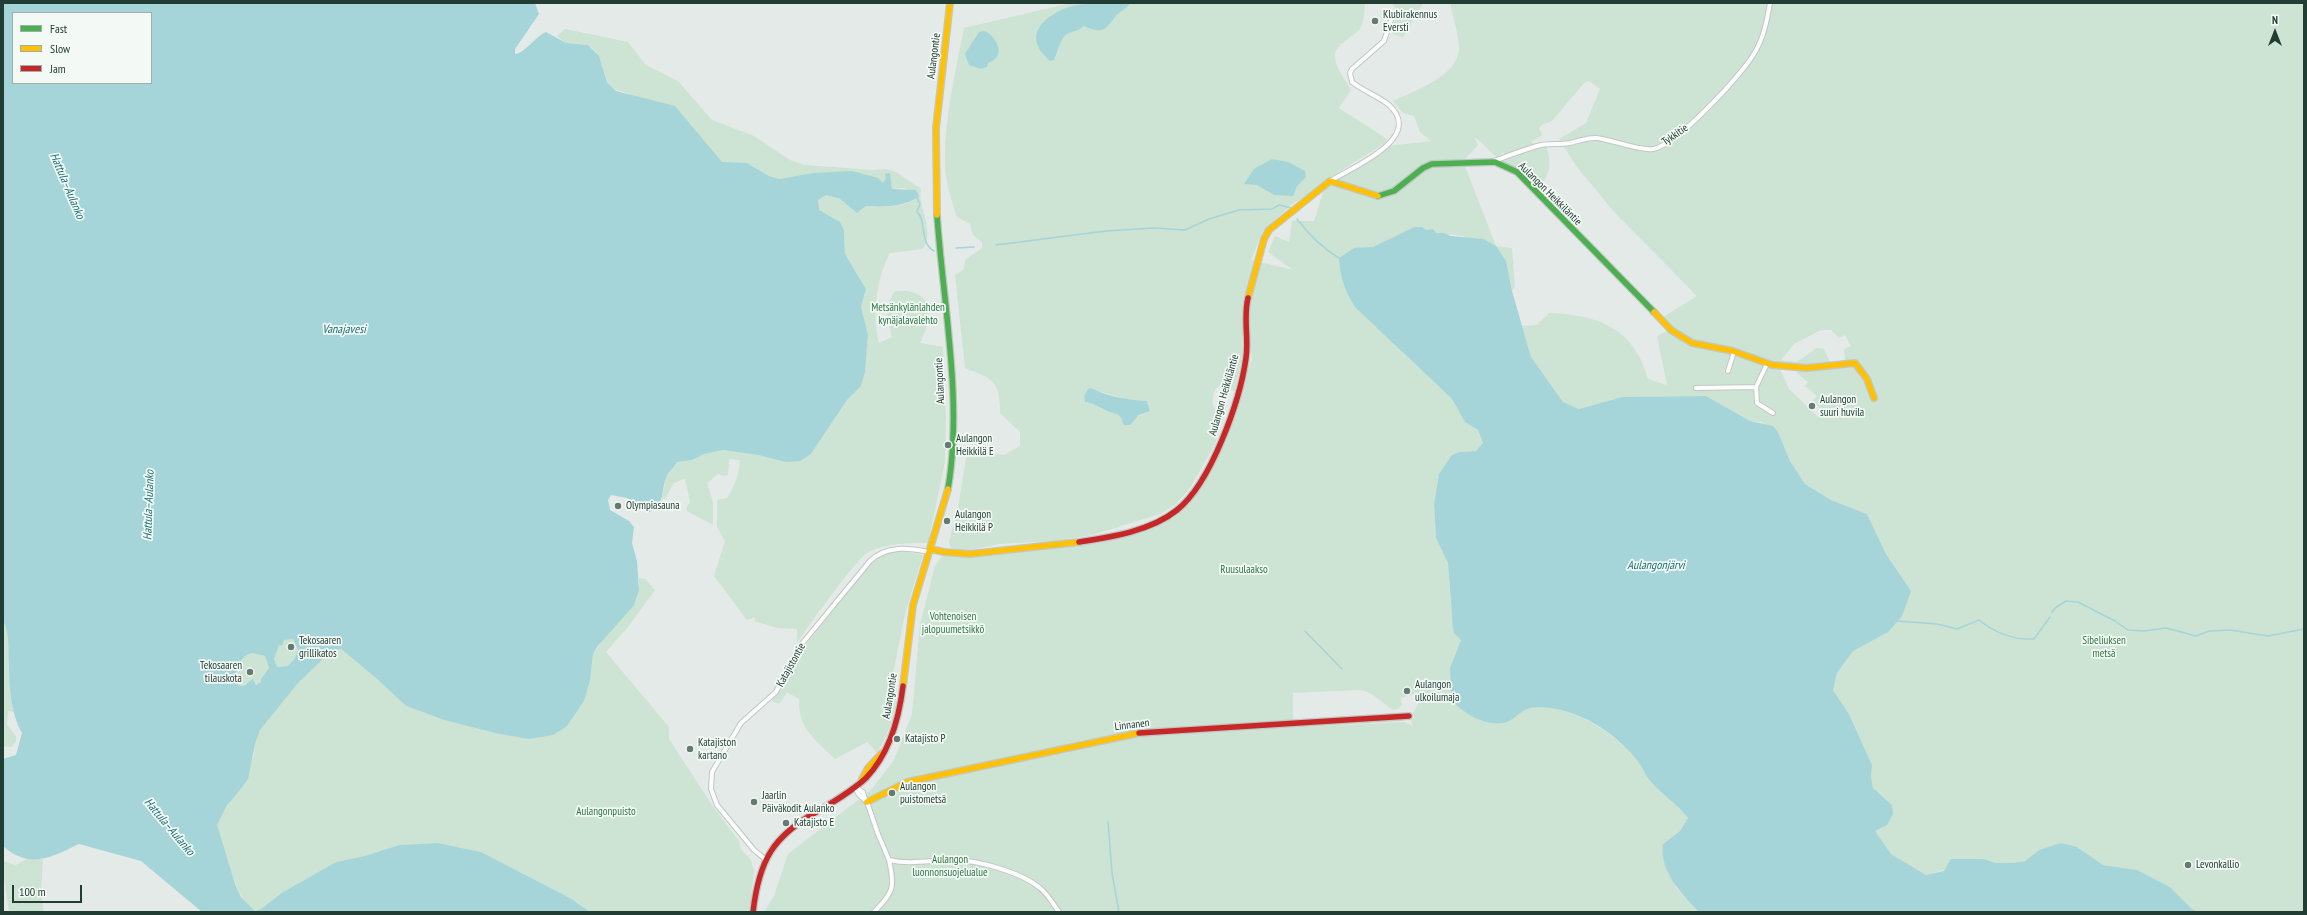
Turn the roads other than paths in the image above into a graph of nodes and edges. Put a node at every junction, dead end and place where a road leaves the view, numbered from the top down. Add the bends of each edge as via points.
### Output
1 (950, 3) edge
2 (1770, 3) edge
3 (1391, 20) dead end
4 (1493, 162) junction
5 (1330, 181) junction
6 (1734, 352) junction
7 (1767, 364) junction
8 (1728, 371) dead end
9 (1756, 387) junction
10 (1696, 388) dead end
11 (1874, 398) dead end
12 (1773, 413) dead end
13 (930, 551) junction
14 (1409, 716) dead end
15 (855, 788) junction
16 (866, 800) junction
17 (765, 859) junction
18 (889, 860) junction
19 (753, 912) edge
20 (874, 912) edge
21 (1059, 912) edge

1 - 13 street, Aulangontie via 939,95 934,168 953,431 946,497
2 - 4 street, Tykkitie via 1764,31 1750,61 1689,126 1661,146 1642,149 1595,138 1538,146
3 - 5 street via 1384,41 1350,73 1352,82 1388,105 1398,119 1398,132 1389,146
4 - 5 street, Aulangon Heikkiläntie via 1428,164 1384,196 1372,195
4 - 6 street, Aulangon Heikkiläntie via 1517,172 1671,330 1688,344
5 - 13 street, Aulangon Heikkiläntie via 1269,230 1264,240 1247,304 1247,360 1228,426 1204,475 1177,510 1162,520 1124,532 1066,544 1013,548 972,555
6 - 7 street, Aulangon Heikkiläntie
6 - 8 street
7 - 9 street
7 - 11 street, Aulangon Heikkiläntie via 1779,367 1813,367 1855,363 1873,390
9 - 10 street
9 - 12 street via 1757,403
13 - 15 street, Aulangontie via 908,628 900,709 894,732 886,750 868,768
13 - 17 street, Katajistontie via 893,549 877,554 870,561 801,644 776,692 741,722 712,772 711,789 717,805 754,850
14 - 16 street, Linnanen via 1128,734 913,780
15 - 16 street via 863,792
15 - 17 street, Aulangontie via 796,823 782,835
16 - 18 street
17 - 19 street, Aulangontie via 755,890
18 - 20 street via 892,892
18 - 21 street via 914,863 953,860 988,864 1040,887

